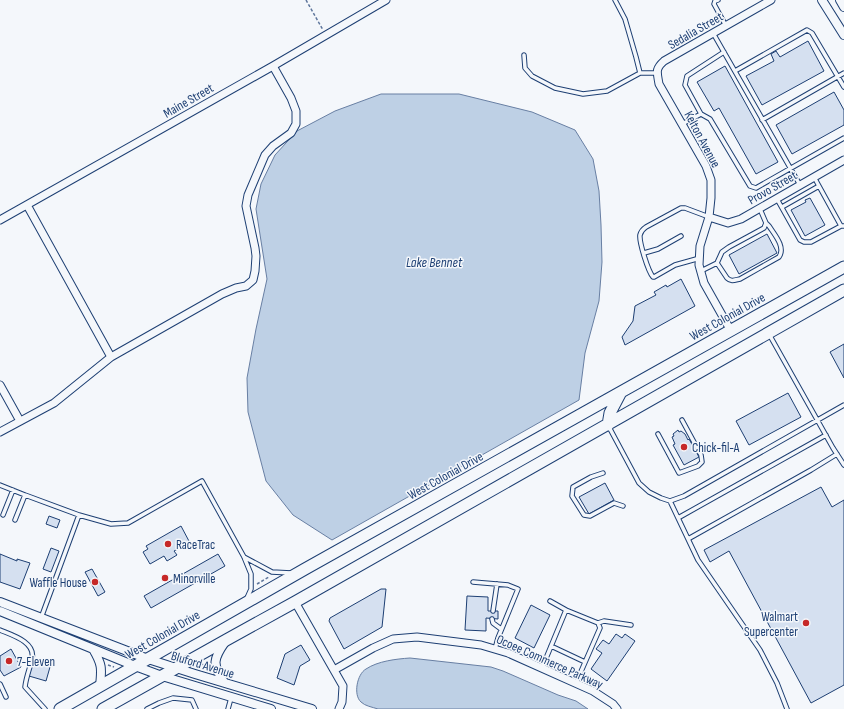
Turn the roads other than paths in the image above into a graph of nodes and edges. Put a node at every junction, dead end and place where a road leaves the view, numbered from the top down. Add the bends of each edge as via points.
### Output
1 (386, 0) edge
2 (615, 0) edge
3 (718, 0) edge
4 (771, 0) edge
5 (822, 0) edge
6 (840, 0) edge
7 (844, 7) edge
8 (726, 26) junction
9 (713, 33) junction
10 (844, 35) edge
11 (724, 52) junction
12 (524, 55) dead end
13 (273, 66) junction
14 (734, 71) junction
15 (640, 73) junction
16 (844, 73) edge
17 (657, 74) junction
18 (838, 77) junction
19 (844, 87) edge
20 (701, 114) junction
21 (762, 120) junction
22 (682, 124) junction
23 (844, 138) edge
24 (844, 160) edge
25 (790, 168) junction
26 (814, 177) junction
27 (800, 185) junction
28 (819, 186) junction
29 (777, 199) junction
30 (28, 205) junction
31 (782, 208) junction
32 (760, 209) junction
33 (709, 217) junction
34 (0, 220) edge
35 (766, 223) junction
36 (842, 226) edge
37 (681, 236) dead end
38 (644, 253) junction
39 (700, 258) junction
40 (717, 263) junction
41 (844, 267) edge
42 (701, 271) junction
43 (844, 290) edge
44 (731, 331) junction
45 (768, 334) junction
46 (111, 357) junction
47 (0, 385) edge
48 (622, 391) junction
49 (844, 405) edge
50 (682, 420) dead end
51 (818, 420) junction
52 (20, 421) junction
53 (608, 425) junction
54 (0, 432) edge
55 (658, 434) dead end
56 (826, 435) junction
57 (837, 454) junction
58 (844, 465) edge
59 (604, 473) dead end
60 (0, 485) edge
61 (13, 490) junction
62 (25, 495) junction
63 (670, 501) junction
64 (623, 506) dead end
65 (3, 515) dead end
66 (79, 515) junction
67 (678, 518) junction
68 (15, 520) dead end
69 (688, 539) junction
70 (244, 557) junction
71 (305, 569) junction
72 (473, 582) dead end
73 (497, 584) junction
74 (550, 601) dead end
75 (0, 602) edge
76 (295, 602) junction
77 (244, 604) junction
78 (566, 610) junction
79 (493, 611) dead end
80 (1, 613) edge
81 (41, 618) junction
82 (492, 619) dead end
83 (598, 623) junction
84 (631, 625) dead end
85 (501, 629) junction
86 (0, 630) edge
87 (228, 639) junction
88 (551, 646) junction
89 (93, 649) junction
90 (495, 649) junction
91 (148, 659) junction
92 (585, 662) junction
93 (135, 666) junction
94 (175, 668) junction
95 (542, 668) junction
96 (334, 670) junction
97 (162, 676) junction
98 (224, 682) junction
99 (0, 684) edge
100 (576, 684) junction
101 (100, 686) junction
102 (6, 697) dead end
103 (232, 697) junction
104 (45, 709) edge
105 (60, 709) edge
106 (103, 709) edge
107 (147, 709) edge
108 (196, 709) edge
109 (228, 709) edge
110 (271, 709) edge
111 (312, 709) edge
112 (339, 709) edge
113 (617, 709) edge
114 (787, 709) edge

1 - 13 street, Maine Street
2 - 15 lane via 624,19
3 - 8 lane via 714,4
4 - 8 street, Sedalia Street
5 - 10 street
6 - 7 street
8 - 9 street, Sedalia Street
9 - 11 lane
9 - 17 street, Sedalia Street via 664,61 659,66
11 - 14 lane
11 - 20 lane via 687,76 685,85
12 - 15 lane via 525,68 532,76 555,88 583,94 607,91
13 - 30 street, Maine Street
13 - 46 street via 291,98 296,111 296,124 291,133 265,155 248,195 246,206 256,256 253,280 246,286 222,294
14 - 18 lane via 807,30 812,33
14 - 21 lane
15 - 17 lane
16 - 18 lane
17 - 22 street, Kelton Avenue via 659,84
18 - 19 lane
18 - 21 lane
20 - 22 lane
20 - 25 lane via 710,119 750,186 756,188
21 - 25 lane
22 - 33 street, Kelton Avenue via 711,180
23 - 25 lane
24 - 26 street, Provo Street
25 - 27 lane
26 - 27 street, Provo Street
26 - 28 lane
27 - 29 street, Provo Street
28 - 31 lane
28 - 36 lane
29 - 31 lane
29 - 32 street, Provo Street
30 - 34 street, Maine Street
30 - 46 street
31 - 36 lane via 800,240 804,242 811,242
32 - 33 street, Provo Street via 741,220 728,223
32 - 35 lane
33 - 38 lane via 685,208 670,214 643,229 640,236
33 - 39 street, Kelton Avenue via 700,246
35 - 40 lane via 764,228 722,252
35 - 40 lane via 782,248 779,257 732,281
37 - 38 lane via 658,249
38 - 39 lane via 652,277 675,265
39 - 42 street, Kelton Avenue
40 - 42 lane
41 - 44 highway, West Colonial Drive
42 - 44 street, Kelton Avenue via 704,284
43 - 45 highway
44 - 48 highway, West Colonial Drive
45 - 51 lane
45 - 53 highway
46 - 52 street via 54,403
47 - 52 street
48 - 53 highway via 610,413
48 - 71 highway, West Colonial Drive
49 - 51 lane
50 - 55 lane via 702,455 702,462 698,466 679,473
51 - 56 lane
51 - 63 lane via 684,496
52 - 54 street
53 - 63 lane via 639,483 649,492
53 - 76 highway
56 - 57 lane
56 - 67 lane
57 - 58 lane
57 - 69 lane
59 - 64 lane via 573,487 572,496 584,515 590,516 614,503
60 - 61 lane
61 - 62 lane
61 - 65 lane
62 - 66 lane
62 - 68 lane
63 - 67 lane
66 - 70 lane via 111,524 128,523 202,481
66 - 81 lane
67 - 69 lane
69 - 114 lane via 698,560 760,650
70 - 71 lane via 272,572 293,573
70 - 77 lane via 251,574 251,589
71 - 77 highway, West Colonial Drive
72 - 73 lane
73 - 79 lane
73 - 85 lane via 518,589
74 - 78 lane
75 - 81 street, Bluford Avenue
76 - 87 highway
76 - 96 street
77 - 91 highway, West Colonial Drive
78 - 83 lane
78 - 88 lane
80 - 89 street, Bluford Avenue
81 - 91 street, Bluford Avenue
82 - 85 lane
83 - 84 lane via 604,621
83 - 92 lane via 600,628
85 - 90 lane
86 - 104 lane via 21,639 31,648 32,657 25,687
87 - 94 highway
87 - 98 street via 216,654 217,673
88 - 92 lane
88 - 95 lane
89 - 93 street, Bluford Avenue
89 - 101 street via 102,671
90 - 95 street, Ocoee Commerce Parkway
90 - 96 street, Ocoee Commerce Parkway via 417,637 393,639
91 - 93 highway, West Colonial Drive
91 - 94 street, Bluford Avenue
92 - 100 lane
93 - 97 street, Bluford Avenue
93 - 101 highway, West Colonial Drive
94 - 97 highway
94 - 98 street, Bluford Avenue
95 - 100 street, Ocoee Commerce Parkway
96 - 112 street via 343,686
97 - 103 street, Bluford Avenue
97 - 106 highway
98 - 111 street, Bluford Avenue
99 - 102 lane
100 - 113 street, Ocoee Commerce Parkway via 593,691
101 - 105 highway, West Colonial Drive
103 - 109 lane
103 - 110 street, Bluford Avenue
107 - 108 lane via 173,698 192,700

